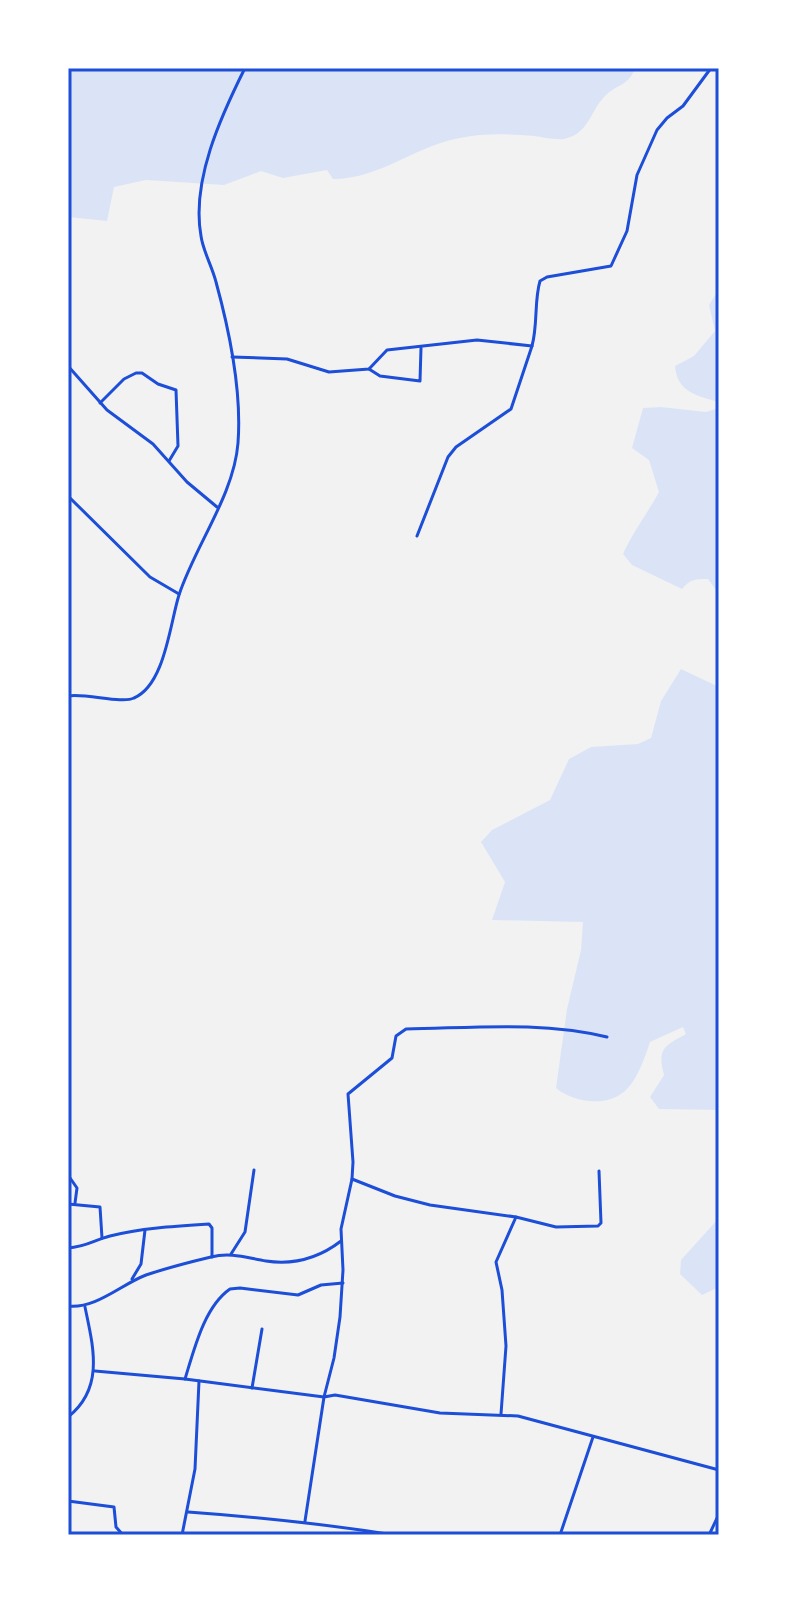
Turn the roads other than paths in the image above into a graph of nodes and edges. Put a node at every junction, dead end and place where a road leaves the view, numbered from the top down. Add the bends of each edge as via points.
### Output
1 (245, 68) edge
2 (711, 68) edge
3 (532, 346) junction
4 (421, 348) junction
5 (232, 357) junction
6 (68, 366) edge
7 (369, 369) junction
8 (100, 403) junction
9 (169, 461) junction
10 (68, 496) edge
11 (217, 507) junction
12 (417, 536) dead end
13 (179, 594) junction
14 (68, 696) edge
15 (607, 1037) dead end
16 (254, 1170) dead end
17 (599, 1171) dead end
18 (68, 1175) edge
19 (352, 1179) junction
20 (68, 1204) edge
21 (74, 1205) junction
22 (516, 1217) junction
23 (145, 1230) junction
24 (102, 1238) junction
25 (341, 1241) junction
26 (68, 1248) edge
27 (231, 1254) junction
28 (212, 1257) junction
29 (130, 1282) junction
30 (343, 1283) junction
31 (68, 1306) edge
32 (85, 1307) junction
33 (262, 1329) dead end
34 (95, 1371) junction
35 (185, 1379) junction
36 (199, 1381) junction
37 (252, 1388) junction
38 (324, 1397) junction
39 (501, 1414) junction
40 (68, 1417) edge
41 (593, 1437) junction
42 (719, 1470) edge
43 (68, 1501) edge
44 (188, 1512) junction
45 (719, 1514) edge
46 (305, 1521) junction
47 (123, 1535) edge
48 (182, 1535) edge
49 (394, 1535) edge
50 (560, 1535) edge
51 (709, 1535) edge

1 - 5 street via 207,157 199,215
2 - 3 street via 657,130 637,175 627,231 611,266 540,281
3 - 4 street via 477,340
3 - 12 street via 511,409 448,457
4 - 7 street via 387,350
4 - 7 street via 420,381 385,377
5 - 7 street via 287,359 329,372
5 - 11 street via 238,447 232,477
6 - 8 street
8 - 9 street
8 - 9 street via 136,373 176,390 178,446
9 - 11 street
10 - 13 street via 150,577
11 - 13 street
13 - 14 street via 163,660 140,695 128,700
15 - 19 street via 529,1026 402,1030 392,1058 348,1094
16 - 27 street via 245,1232
17 - 22 street via 598,1226 556,1227
18 - 21 street via 77,1188
19 - 22 street via 430,1205
19 - 25 street
20 - 21 street
21 - 24 street via 100,1207
22 - 39 street via 496,1262 506,1346
23 - 24 street
23 - 28 street via 211,1224
23 - 29 street via 141,1264
24 - 26 street
25 - 27 street via 299,1261
25 - 30 street
27 - 28 street
28 - 29 street
29 - 32 street
30 - 35 street via 298,1295 230,1289 208,1318
30 - 38 street via 338,1339
31 - 32 street
32 - 34 street
33 - 37 street
34 - 35 street
34 - 40 street via 86,1397
35 - 36 street
36 - 37 street
36 - 44 street
37 - 38 street
38 - 39 street via 440,1413
38 - 46 street
39 - 41 street
41 - 42 street
41 - 50 street
43 - 47 street via 114,1507 116,1527
44 - 46 street
44 - 48 street
45 - 51 street
46 - 49 street

